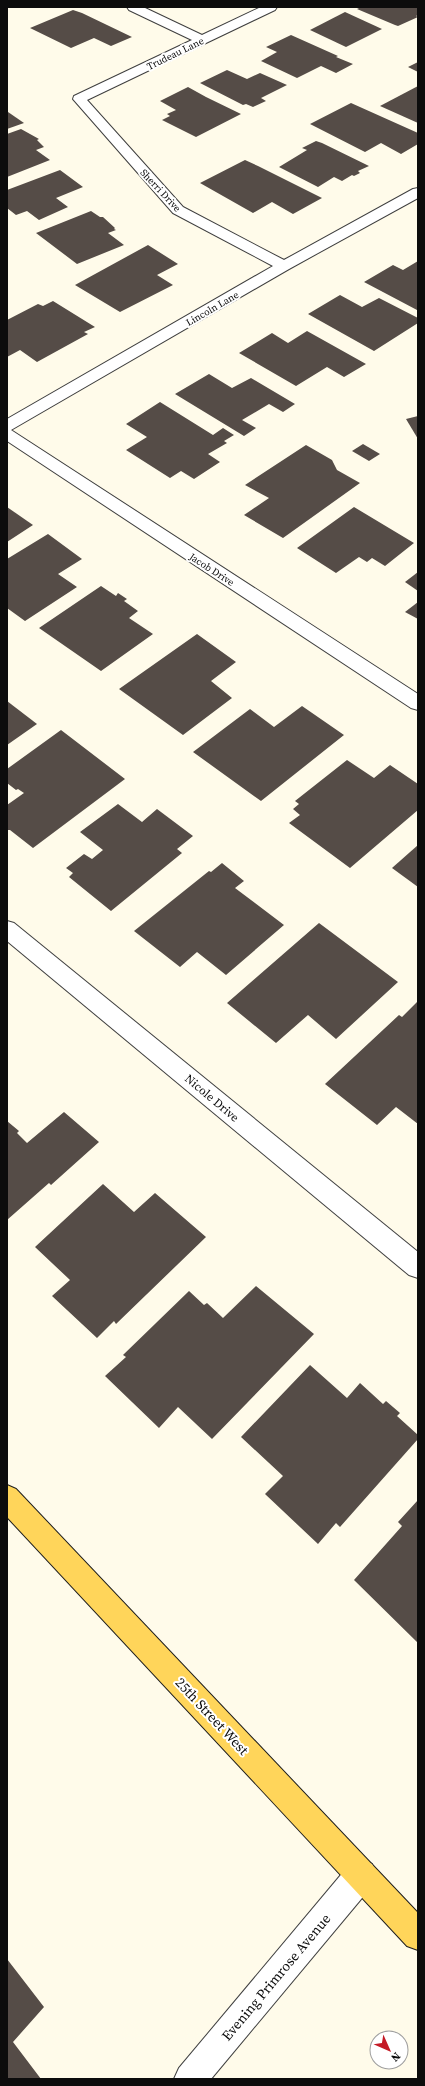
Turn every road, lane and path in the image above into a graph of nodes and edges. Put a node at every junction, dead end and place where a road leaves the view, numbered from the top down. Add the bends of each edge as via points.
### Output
1 (133, 7) edge
2 (271, 7) edge
3 (202, 40) junction
4 (79, 98) joint
5 (418, 192) edge
6 (284, 266) junction
7 (7, 426) edge
8 (7, 434) edge
9 (418, 703) edge
10 (7, 929) edge
11 (418, 1267) edge
12 (7, 1498) edge
13 (361, 1875) junction
14 (418, 1935) edge
15 (190, 2079) edge

1 - 3 street
2 - 3 street, Trudeau Lane
3 - 4 street, Trudeau Lane
4 - 6 street, Sherri Drive via 178,210
5 - 6 street, Lincoln Lane
6 - 7 street, Lincoln Lane
8 - 9 street, Jacob Drive
10 - 11 street, Nicole Drive
12 - 13 main road, 25th Street West
13 - 14 main road, 25th Street West
13 - 15 street, Evening Primrose Avenue

